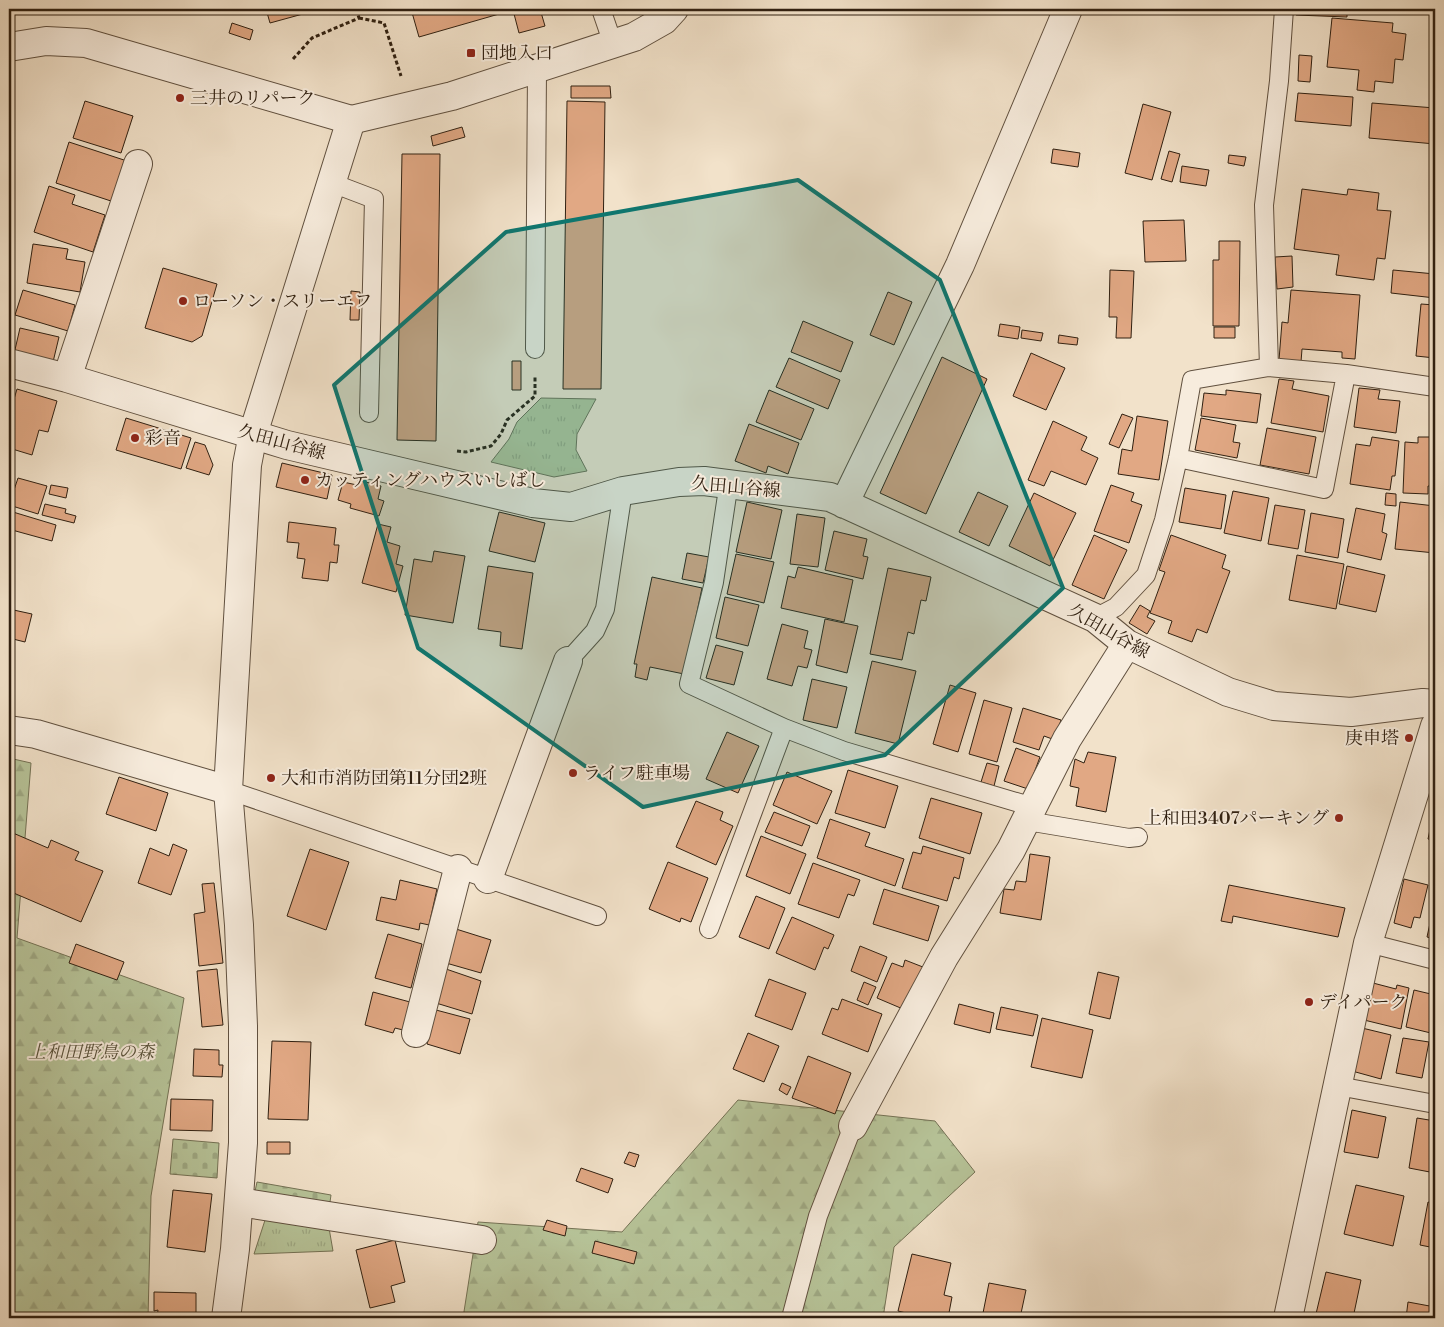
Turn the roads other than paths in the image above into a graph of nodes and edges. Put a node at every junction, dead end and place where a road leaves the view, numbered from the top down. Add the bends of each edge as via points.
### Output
1 (601, 9) edge
2 (674, 9) edge
3 (1068, 9) edge
4 (1284, 9) edge
5 (613, 44) junction
6 (9, 47) edge
7 (536, 70) junction
8 (351, 120) junction
9 (138, 164) dead end
10 (332, 183) junction
11 (535, 349) road end
12 (9, 363) edge
13 (1269, 367) junction
14 (1346, 374) junction
15 (67, 378) junction
16 (1435, 387) edge
17 (369, 413) dead end
18 (254, 434) junction
19 (1178, 458) junction
20 (728, 482) junction
21 (623, 491) junction
22 (844, 504) junction
23 (1094, 618) junction
24 (1127, 644) junction
25 (568, 660) joint
26 (1435, 704) edge
27 (1435, 726) edge
28 (784, 728) junction
29 (9, 730) edge
30 (228, 790) junction
31 (1030, 814) junction
32 (1138, 837) dead end
33 (458, 869) junction
34 (488, 879) junction
35 (597, 916) dead end
36 (709, 928) dead end
37 (1368, 944) junction
38 (1435, 960) edge
39 (416, 1033) dead end
40 (1338, 1086) junction
41 (1435, 1104) edge
42 (853, 1126) joint
43 (239, 1202) junction
44 (482, 1240) dead end
45 (226, 1318) edge
46 (791, 1318) edge
47 (1288, 1318) edge

1 - 5 lane
2 - 5 street via 664,20 634,38
3 - 22 street via 960,265
4 - 13 lane via 1264,205
5 - 7 street
6 - 8 street via 46,41 86,42
7 - 8 street via 452,96
7 - 11 lane
8 - 10 street
9 - 15 street
10 - 17 lane via 374,199
10 - 18 street
12 - 15 street, 久田山谷線
13 - 14 lane
13 - 19 lane via 1192,380
14 - 16 lane
14 - 19 lane via 1324,489
15 - 18 street, 久田山谷線
18 - 21 street, 久田山谷線 via 287,445 533,503 571,507
18 - 30 street via 247,474
19 - 23 lane via 1164,520 1146,575 1116,607
20 - 21 street, 久田山谷線 via 679,482
20 - 22 street, 久田山谷線 via 830,498
20 - 28 lane via 714,582 689,684
21 - 25 lane via 605,609 594,631
22 - 23 street, 久田山谷線
23 - 24 street, 久田山谷線
24 - 26 street, 久田山谷線 via 1228,692 1274,706 1352,712
24 - 31 street via 1067,739
25 - 34 street
27 - 37 street
28 - 31 lane
28 - 36 lane
29 - 30 street via 36,734
30 - 33 lane
30 - 43 street via 243,1026 243,1143
31 - 32 lane via 1129,838
31 - 42 street via 944,957
33 - 34 lane
33 - 39 street
34 - 35 lane
37 - 38 lane
37 - 40 street
40 - 41 lane
40 - 47 street
42 - 46 lane via 818,1216
43 - 44 street
43 - 45 street

